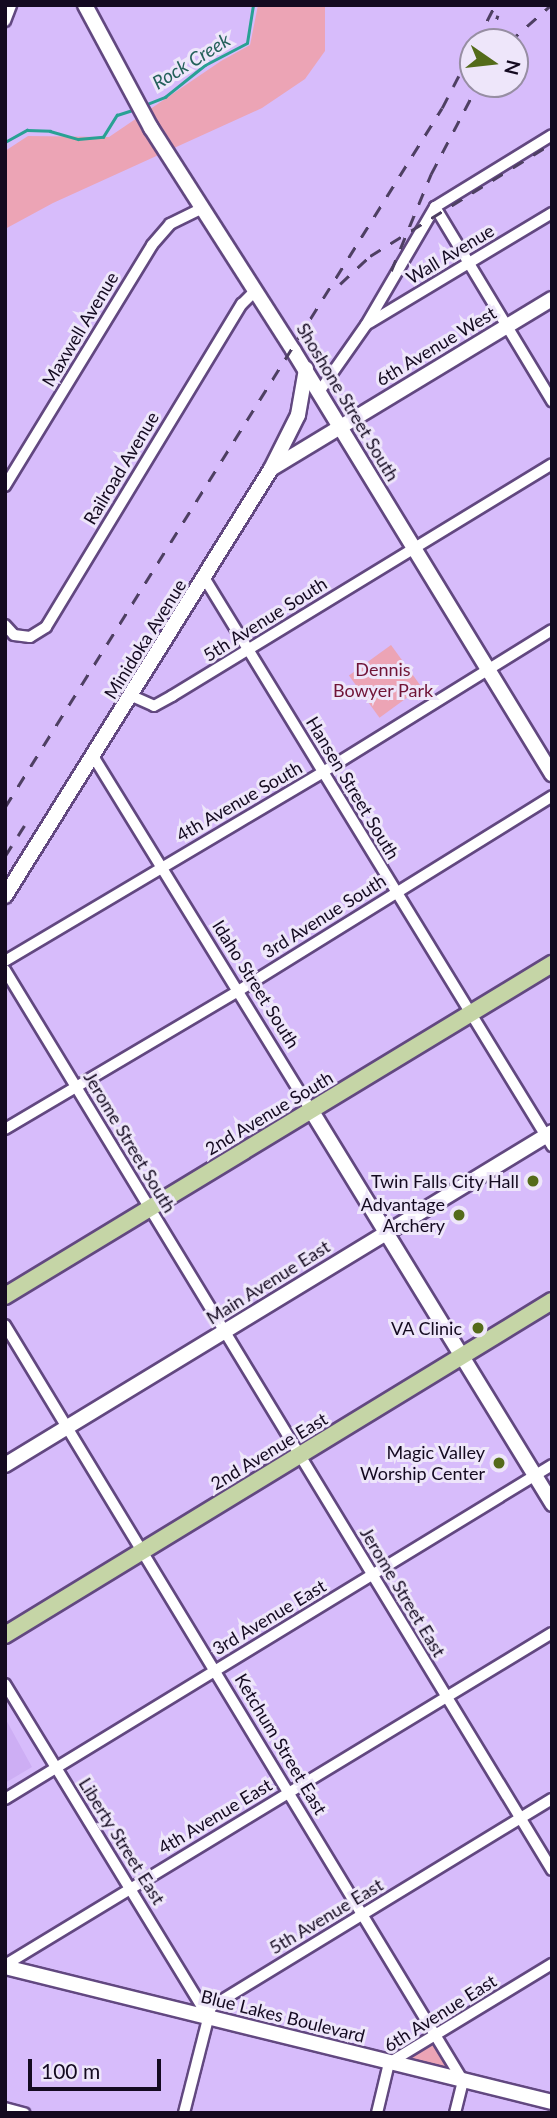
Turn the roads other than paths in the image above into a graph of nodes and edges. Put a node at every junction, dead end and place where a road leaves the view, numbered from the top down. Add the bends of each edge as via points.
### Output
1 (11, 5) edge
2 (85, 5) edge
3 (5, 21) edge
4 (552, 135) edge
5 (201, 205) junction
6 (435, 207) junction
7 (552, 213) edge
8 (469, 263) junction
9 (256, 290) junction
10 (552, 299) edge
11 (366, 325) junction
12 (507, 326) junction
13 (306, 369) junction
14 (319, 392) junction
15 (552, 401) edge
16 (340, 426) junction
17 (552, 464) edge
18 (271, 470) junction
19 (5, 486) edge
20 (414, 548) junction
21 (205, 579) junction
22 (5, 625) edge
23 (552, 630) edge
24 (248, 650) junction
25 (488, 669) junction
26 (132, 696) junction
27 (93, 756) junction
28 (323, 772) junction
29 (552, 774) edge
30 (552, 796) edge
31 (161, 867) junction
32 (396, 892) junction
33 (5, 896) edge
34 (5, 961) edge
35 (552, 964) edge
36 (5, 970) edge
37 (238, 991) junction
38 (470, 1014) junction
39 (76, 1087) junction
40 (311, 1110) junction
41 (5, 1129) edge
42 (550, 1138) edge
43 (150, 1208) junction
44 (386, 1231) junction
45 (5, 1296) edge
46 (552, 1301) edge
47 (5, 1325) edge
48 (226, 1331) junction
49 (462, 1356) junction
50 (68, 1426) junction
51 (300, 1455) junction
52 (5, 1465) edge
53 (552, 1465) edge
54 (534, 1475) junction
55 (552, 1504) edge
56 (144, 1550) junction
57 (373, 1574) junction
58 (552, 1633) edge
59 (5, 1635) edge
60 (216, 1670) junction
61 (5, 1684) edge
62 (446, 1697) junction
63 (57, 1768) junction
64 (289, 1793) junction
65 (5, 1799) edge
66 (552, 1799) edge
67 (520, 1818) junction
68 (552, 1870) edge
69 (131, 1888) junction
70 (363, 1914) junction
71 (552, 1964) edge
72 (5, 1966) edge
73 (208, 2017) junction
74 (435, 2035) junction
75 (389, 2063) junction
76 (463, 2081) junction
77 (552, 2102) edge
78 (5, 2108) edge
79 (24, 2113) edge
80 (184, 2113) edge
81 (377, 2113) edge
82 (455, 2113) edge

1 - 3 street
2 - 5 street, Shoshone Street South via 151,128
4 - 6 street
5 - 9 street, Shoshone Street South
5 - 19 street, Maxwell Avenue via 170,224 152,244
6 - 8 street
6 - 11 street
7 - 8 street, Wall Avenue
8 - 11 street, Wall Avenue
8 - 12 street
9 - 13 street, Shoshone Street South
9 - 22 street, Railroad Avenue via 228,326 46,627 30,637 14,635
10 - 12 street, 6th Avenue West
11 - 14 street
12 - 15 street
12 - 16 street, 6th Avenue West
13 - 14 street, Shoshone Street South
13 - 18 street via 298,415
14 - 16 street, Shoshone Street South
16 - 18 street, Minidoka Avenue
16 - 20 street, Shoshone Street South
17 - 20 street, 5th Avenue South
18 - 21 street, Minidoka Avenue
20 - 24 street, 5th Avenue South
20 - 25 street, Shoshone Street South
21 - 24 street, Hansen Street South
21 - 26 street, Minidoka Avenue
23 - 25 street, 4th Avenue South
24 - 26 street, 5th Avenue South via 154,705
24 - 28 street, Hansen Street South
25 - 28 street, 4th Avenue South
25 - 29 street, Shoshone Street South
26 - 27 street, Minidoka Avenue
27 - 31 street, Idaho Street South
27 - 33 street, Minidoka Avenue
28 - 31 street, 4th Avenue South
28 - 32 street, Hansen Street South
30 - 32 street, 3rd Avenue South
31 - 34 street, 4th Avenue South
31 - 37 street, Idaho Street South
32 - 37 street, 3rd Avenue South
32 - 38 street, Hansen Street South
35 - 38 main road, 2nd Avenue South
36 - 39 street, Jerome Street South
37 - 39 street, 3rd Avenue South
37 - 40 street, Idaho Street South
38 - 40 main road, 2nd Avenue South
38 - 42 street, Hansen Street South
39 - 41 street, 3rd Avenue South
39 - 43 street, Jerome Street South
40 - 43 main road, 2nd Avenue South
40 - 44 street, Idaho Street South
42 - 44 street, Main Avenue East
43 - 45 main road, 2nd Avenue South
43 - 48 street, Jerome Street South
44 - 48 street, Main Avenue East
44 - 49 street, Idaho Street South
46 - 49 main road, 2nd Avenue East
47 - 50 street, Ketchum Street East
48 - 50 street, Main Avenue East
48 - 51 street, Jerome Street East
49 - 51 main road, 2nd Avenue East
49 - 54 street, Idaho Street South
50 - 52 street, Main Avenue East
50 - 56 street, Ketchum Street East
51 - 56 main road, 2nd Avenue East
51 - 57 street, Jerome Street East
53 - 54 street, 3rd Avenue East
54 - 55 street, Idaho Street South
54 - 57 street, 3rd Avenue East
56 - 59 main road, 2nd Avenue East
56 - 60 street, Ketchum Street East
57 - 60 street, 3rd Avenue East
57 - 62 street, Jerome Street East
58 - 62 street, 4th Avenue East
60 - 63 street, 3rd Avenue East
60 - 64 street, Ketchum Street East
61 - 63 street, Liberty Street East
62 - 64 street, 4th Avenue East
62 - 67 street, Jerome Street East
63 - 65 street, 3rd Avenue East
63 - 69 street, Liberty Street East
64 - 69 street, 4th Avenue East
64 - 70 street, Ketchum Street East
66 - 67 street, 5th Avenue East
67 - 68 street, Jerome Street East
67 - 70 street, 5th Avenue East
69 - 72 street, 4th Avenue East
69 - 73 street, Liberty Street East
70 - 73 street, 5th Avenue East via 211,2007
70 - 74 street, Ketchum Street East
71 - 74 street, 6th Avenue East
72 - 73 street, Blue Lakes Boulevard
73 - 75 street, Blue Lakes Boulevard
73 - 80 street
74 - 75 street, 6th Avenue East
74 - 76 street, Ketchum Street East
75 - 76 street, Blue Lakes Boulevard
75 - 81 street, 6th Avenue East
76 - 77 street, Blue Lakes Boulevard
76 - 82 street
78 - 79 street

